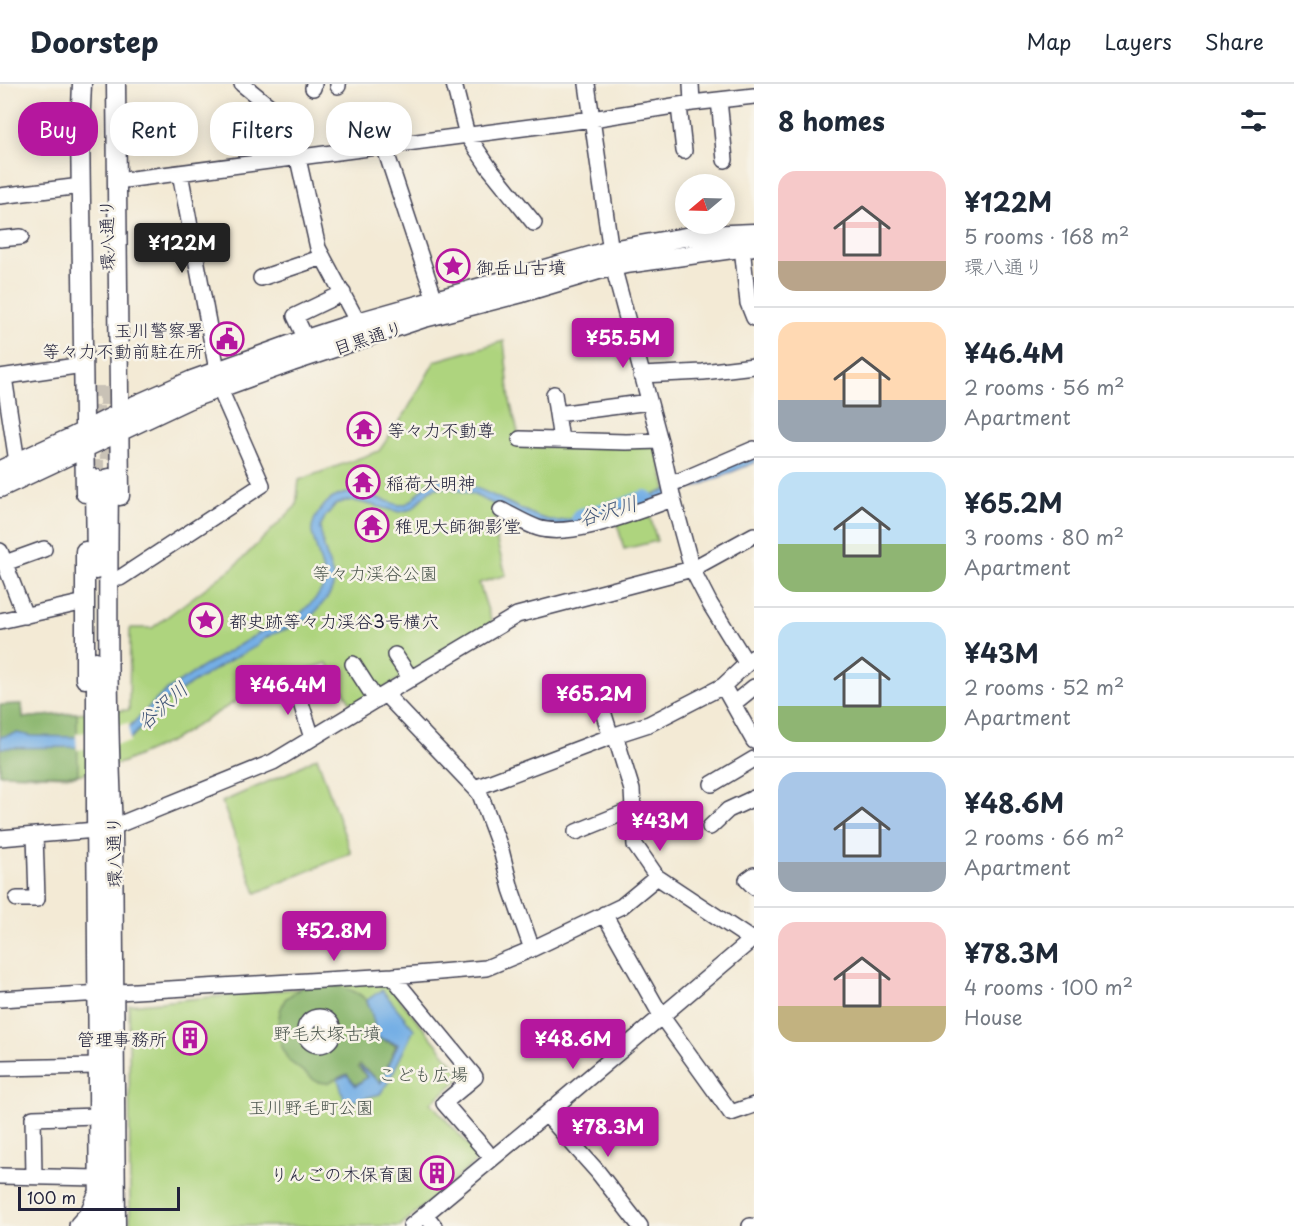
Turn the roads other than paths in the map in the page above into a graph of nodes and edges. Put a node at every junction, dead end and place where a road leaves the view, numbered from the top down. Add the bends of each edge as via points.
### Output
1 (82, 84) edge
2 (92, 84) edge
3 (105, 84) edge
4 (116, 84) edge
5 (243, 84) edge
6 (454, 84) edge
7 (587, 84) edge
8 (691, 84) edge
9 (754, 96) edge
10 (719, 100) junction
11 (686, 105) junction
12 (592, 119) junction
13 (467, 135) junction
14 (412, 142) edge
15 (684, 151) dead end
16 (326, 154) edge
17 (387, 156) edge
18 (299, 158) junction
19 (725, 160) dead end
20 (180, 173) junction
21 (117, 181) junction
22 (81, 186) junction
23 (0, 196) edge
24 (534, 223) dead end
25 (754, 233) edge
26 (21, 237) dead end
27 (0, 239) edge
28 (748, 247) edge
29 (323, 257) junction
30 (612, 258) junction
31 (261, 278) dead end
32 (343, 293) junction
33 (435, 300) junction
34 (754, 318) edge
35 (362, 330) junction
36 (306, 339) junction
37 (83, 364) junction
38 (754, 366) edge
39 (641, 375) junction
40 (2, 377) edge
41 (218, 378) junction
42 (554, 394) dead end
43 (649, 402) junction
44 (557, 414) junction
45 (119, 422) junction
46 (84, 439) junction
47 (520, 440) dead end
48 (561, 440) junction
49 (660, 441) junction
50 (754, 449) edge
51 (17, 462) junction
52 (46, 467) junction
53 (3, 483) edge
54 (96, 483) junction
55 (671, 491) junction
56 (501, 510) dead end
57 (754, 535) edge
58 (44, 549) dead end
59 (2, 557) edge
60 (692, 569) junction
61 (120, 578) junction
62 (85, 602) junction
63 (25, 616) junction
64 (2, 621) edge
65 (395, 655) dead end
66 (102, 660) junction
67 (750, 660) edge
68 (352, 664) dead end
69 (411, 679) junction
70 (295, 684) dead end
71 (723, 686) junction
72 (754, 687) edge
73 (596, 689) dead end
74 (380, 697) junction
75 (733, 704) junction
76 (613, 736) junction
77 (312, 738) junction
78 (754, 741) edge
79 (754, 759) edge
80 (103, 774) junction
81 (712, 784) dead end
82 (476, 788) junction
83 (754, 798) edge
84 (633, 809) junction
85 (710, 827) dead end
86 (105, 829) junction
87 (576, 832) dead end
88 (35, 835) junction
89 (0, 838) edge
90 (754, 875) edge
91 (657, 877) junction
92 (754, 887) edge
93 (17, 899) dead end
94 (604, 914) junction
95 (753, 939) edge
96 (532, 949) junction
97 (393, 976) junction
98 (105, 993) junction
99 (0, 999) edge
100 (662, 1017) junction
101 (97, 1066) junction
102 (0, 1068) edge
103 (754, 1104) edge
104 (546, 1114) junction
105 (97, 1116) junction
106 (486, 1151) dead end
107 (0, 1176) edge
108 (34, 1177) junction
109 (98, 1188) junction
110 (430, 1220) edge
111 (80, 1226) edge
112 (99, 1226) edge
113 (116, 1226) edge
114 (411, 1226) edge
115 (639, 1226) edge

1 - 22 main road
2 - 3 main road, 環八通り via 102,387
4 - 21 main road
5 - 18 street via 290,123
6 - 13 street
7 - 12 street
8 - 11 street
9 - 10 street
10 - 11 street
10 - 19 street
11 - 12 street
11 - 15 street
12 - 13 street
12 - 30 street
13 - 14 street
13 - 24 street
16 - 18 street
17 - 33 street
18 - 20 street
18 - 29 street
20 - 21 street
20 - 41 street
21 - 45 main road
22 - 23 street
22 - 37 main road
25 - 30 main road, 目黒通り via 685,237
26 - 27 street
28 - 30 main road, 目黒通り via 653,259
28 - 34 street via 744,258 748,303
29 - 31 street
29 - 32 street
30 - 33 main road, 目黒通り
30 - 35 main road, 目黒通り via 522,293
30 - 39 street
32 - 35 street
32 - 36 street via 295,316
33 - 35 main road, 目黒通り
35 - 36 main road, 目黒通り
35 - 41 main road, 目黒通り
36 - 41 main road, 目黒通り
37 - 40 street
37 - 46 main road
38 - 39 street
39 - 43 street
40 - 51 street
41 - 45 main road, 目黒通り via 187,400
41 - 61 street via 262,485
42 - 44 street
43 - 44 street
43 - 49 street
44 - 48 street
45 - 46 main road, 目黒通り
45 - 61 main road
46 - 51 main road, 目黒通り
46 - 52 main road, 目黒通り
46 - 54 main road
47 - 48 street
48 - 49 street
49 - 55 street
50 - 55 street via 682,480
51 - 53 main road, 目黒通り
52 - 53 main road, 目黒通り
52 - 54 main road via 72,468 80,479
54 - 62 main road
54 - 66 main road, 環八通り
55 - 56 street via 616,519 574,529 538,528
55 - 60 street
57 - 60 street
58 - 59 street
59 - 63 street
60 - 67 street via 710,603
60 - 69 street via 517,615
61 - 66 main road
62 - 63 street
62 - 66 main road
63 - 64 street
65 - 69 street
66 - 80 main road
66 - 80 main road, 環八通り
67 - 71 street
68 - 74 street
69 - 74 street
70 - 77 street
71 - 75 street
71 - 76 street via 649,724
72 - 75 street
73 - 76 street
74 - 77 street
74 - 82 street
75 - 78 street
76 - 82 street
76 - 84 street via 632,790
77 - 86 street via 273,762
79 - 81 street
80 - 86 main road, 環八通り
80 - 86 main road, 環八通り via 96,809
82 - 96 street via 501,850
83 - 85 street via 728,810
84 - 87 street
84 - 91 street via 636,845
86 - 88 street
86 - 98 main road, 環八通り
88 - 89 street
88 - 93 street via 38,899
90 - 92 street via 747,880
91 - 94 street via 622,906
91 - 95 street
94 - 96 street
94 - 100 street
95 - 100 street
96 - 97 street via 486,969
97 - 98 street
97 - 106 street via 475,1077 444,1103
98 - 99 street
98 - 101 main road, 環八通り
98 - 113 main road, 環八通り
100 - 103 street via 731,1113
100 - 104 street
101 - 102 street
101 - 105 main road, 環八通り
104 - 110 street
104 - 115 street
105 - 108 street via 33,1118
105 - 109 main road, 環八通り
107 - 108 street
108 - 109 street
109 - 111 highway via 90,1215
109 - 112 main road, 環八通り
110 - 114 street

